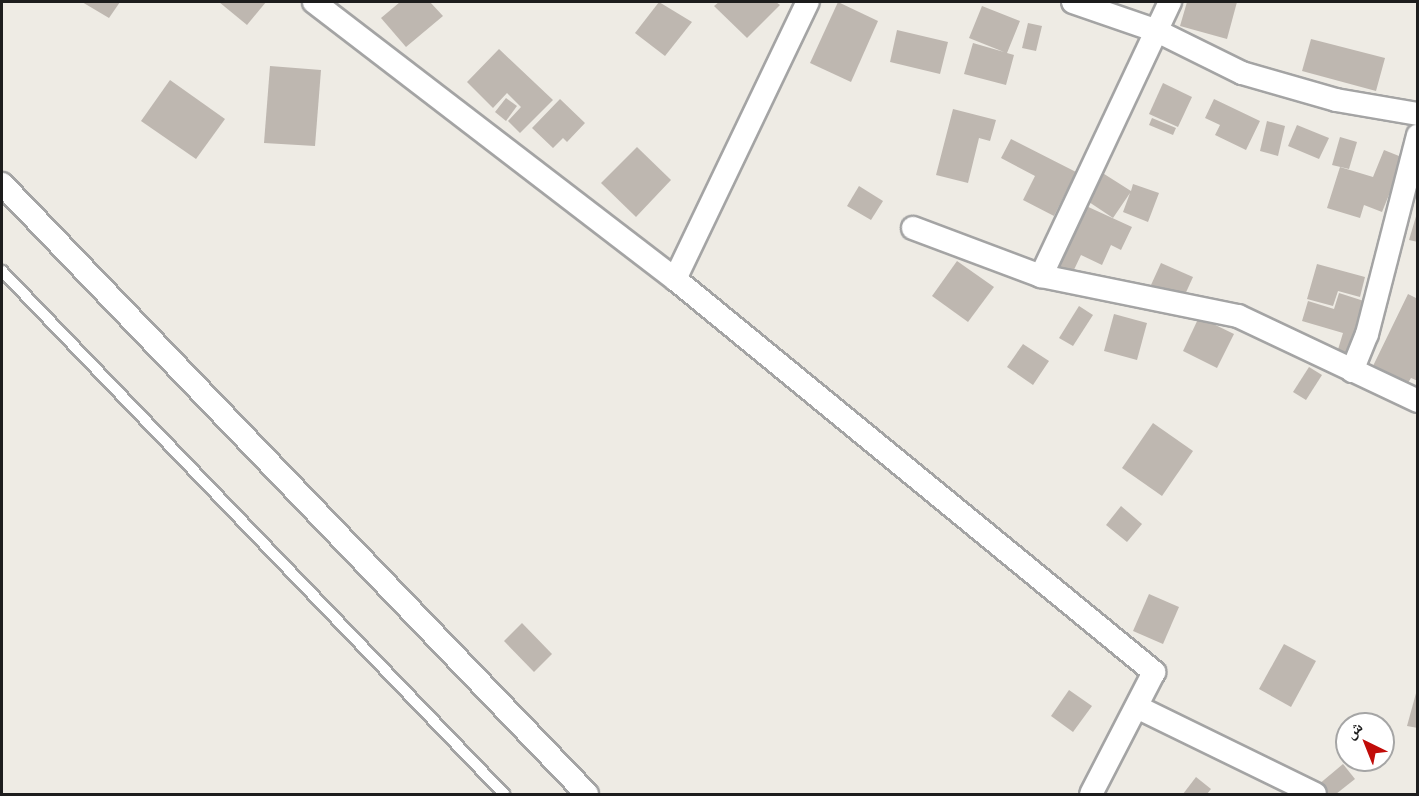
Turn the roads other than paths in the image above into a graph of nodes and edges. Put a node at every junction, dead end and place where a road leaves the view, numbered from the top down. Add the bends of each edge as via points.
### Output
1 (314, 2) edge
2 (808, 2) edge
3 (1073, 2) edge
4 (1170, 2) edge
5 (1157, 32) junction
6 (1418, 114) edge
7 (1418, 135) edge
8 (2, 184) edge
9 (914, 228) dead end
10 (2, 271) edge
11 (1041, 276) junction
12 (675, 279) junction
13 (1352, 371) junction
14 (1418, 402) edge
15 (1137, 707) junction
16 (504, 795) edge
17 (587, 795) edge
18 (1091, 795) edge
19 (1315, 795) edge

1 - 12 street
2 - 12 street
3 - 5 street
4 - 5 street
5 - 6 street via 1242,73 1336,100
5 - 11 street
7 - 13 street via 1367,334
8 - 17 street
9 - 11 street
10 - 16 lane
11 - 13 street via 1238,316
12 - 15 street via 1154,672
13 - 14 street
15 - 18 street
15 - 19 street

